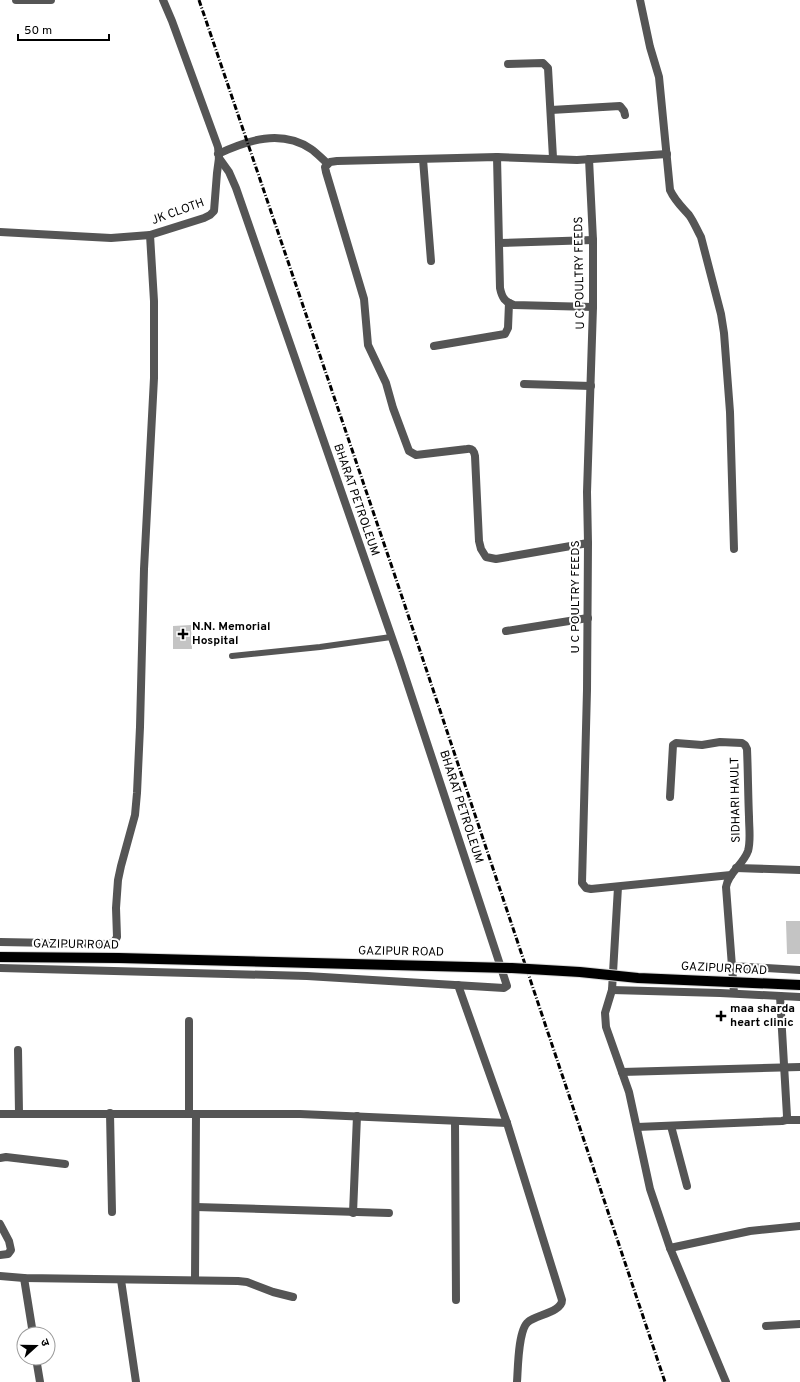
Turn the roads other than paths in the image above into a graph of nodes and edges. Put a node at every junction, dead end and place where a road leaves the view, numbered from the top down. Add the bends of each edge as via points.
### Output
1 (16, 0) edge
2 (51, 0) edge
3 (163, 0) edge
4 (640, 0) edge
5 (508, 64) dead end
6 (551, 110) junction
7 (625, 115) dead end
8 (667, 154) junction
9 (219, 156) junction
10 (498, 157) junction
11 (553, 158) junction
12 (423, 159) junction
13 (589, 159) junction
14 (328, 164) junction
15 (0, 232) edge
16 (150, 235) junction
17 (593, 240) junction
18 (499, 243) junction
19 (431, 261) dead end
20 (509, 303) junction
21 (593, 307) junction
22 (434, 346) dead end
23 (524, 384) dead end
24 (591, 386) junction
25 (588, 543) junction
26 (734, 549) dead end
27 (588, 618) junction
28 (506, 631) dead end
29 (391, 637) junction
30 (232, 656) dead end
31 (670, 797) dead end
32 (736, 868) junction
33 (800, 870) edge
34 (731, 875) junction
35 (618, 887) junction
36 (0, 942) edge
37 (0, 957) edge
38 (732, 966) junction
39 (0, 968) edge
40 (800, 970) edge
41 (458, 985) junction
42 (800, 986) edge
43 (612, 990) junction
44 (734, 993) junction
45 (780, 996) junction
46 (800, 997) edge
47 (189, 1021) dead end
48 (18, 1050) dead end
49 (784, 1067) junction
50 (800, 1067) edge
51 (622, 1072) junction
52 (20, 1113) junction
53 (110, 1113) junction
54 (0, 1114) edge
55 (192, 1114) junction
56 (357, 1116) junction
57 (786, 1120) junction
58 (800, 1120) edge
59 (455, 1121) junction
60 (507, 1123) junction
61 (671, 1126) junction
62 (637, 1127) junction
63 (0, 1158) edge
64 (65, 1164) dead end
65 (687, 1186) dead end
66 (196, 1207) junction
67 (112, 1212) dead end
68 (353, 1212) junction
69 (389, 1213) dead end
70 (0, 1224) edge
71 (800, 1226) edge
72 (670, 1248) junction
73 (0, 1255) edge
74 (0, 1276) edge
75 (24, 1278) junction
76 (121, 1280) junction
77 (195, 1280) junction
78 (293, 1297) dead end
79 (456, 1300) dead end
80 (800, 1324) edge
81 (32, 1326) edge
82 (766, 1326) dead end
83 (37, 1366) edge
84 (40, 1382) edge
85 (136, 1382) edge
86 (517, 1382) edge
87 (726, 1382) edge

1 - 2 street
3 - 9 street, JK CLOTH via 210,124
4 - 8 street via 659,77
5 - 6 street via 546,65 549,71
6 - 7 street via 620,106
6 - 11 street
8 - 13 street
8 - 26 street via 670,190 674,200 696,226 722,314 730,412
9 - 14 street via 250,141 274,138 303,145
9 - 16 street, JK CLOTH via 214,211 204,218
9 - 29 street, BHARAT PETROLEUM via 236,188
10 - 11 street
10 - 12 street
10 - 18 street
11 - 13 street
12 - 14 street via 336,161
12 - 19 street
13 - 17 street, U C POULTRY FEEDS
14 - 25 street via 325,167 326,172 364,299 368,345 387,386 409,451 416,455 467,449 474,451 479,541 486,557 496,559
15 - 16 street, JK CLOTH via 111,238
16 - 36 street via 154,301 154,378 144,569 138,786 135,815 118,880 117,937 114,942 108,944
17 - 18 street
17 - 21 street, U C POULTRY FEEDS
18 - 20 street via 500,288 503,298
20 - 21 street
20 - 22 street via 508,328 505,334
21 - 24 street, U C POULTRY FEEDS
23 - 24 street
24 - 25 street, U C POULTRY FEEDS
25 - 27 street, U C POULTRY FEEDS
27 - 28 street
27 - 35 street, U C POULTRY FEEDS via 582,883 591,889
29 - 30 lane
29 - 41 street, BHARAT PETROLEUM via 507,986 504,988
31 - 32 street, SIDHARI HAULT via 673,745 708,745 720,742 745,745 749,843 746,855
32 - 33 street
32 - 34 street, SIDHARI HAULT
34 - 35 street, U C POULTRY FEEDS
34 - 38 street, SIDHARI HAULT via 726,888
35 - 43 street
37 - 42 main road, GAZIPUR ROAD, bridge via 512,968 638,978
38 - 40 street
38 - 44 street, SIDHARI HAULT
39 - 41 street, BHARAT PETROLEUM via 308,976
41 - 60 street
43 - 44 street
43 - 51 street via 604,1019
44 - 45 street
45 - 46 street
45 - 49 street
47 - 55 street
48 - 52 street
49 - 50 street
49 - 51 street
49 - 57 street via 788,1116
51 - 62 street
52 - 53 street
52 - 54 street
53 - 55 street
53 - 67 street
55 - 56 street
55 - 66 street
56 - 59 street
56 - 68 street
57 - 58 street
57 - 61 street
59 - 60 street
59 - 79 street
60 - 86 street via 562,1300 559,1307 525,1324 521,1336
61 - 62 street
61 - 65 street
62 - 72 street via 650,1189
63 - 64 street
66 - 68 street
66 - 77 street
68 - 69 street
70 - 73 street via 11,1250 8,1254
71 - 72 street via 750,1231
72 - 87 street
74 - 75 street
75 - 76 street
75 - 81 street
76 - 77 street
76 - 85 street
77 - 78 street via 247,1282
80 - 82 street
83 - 84 street

